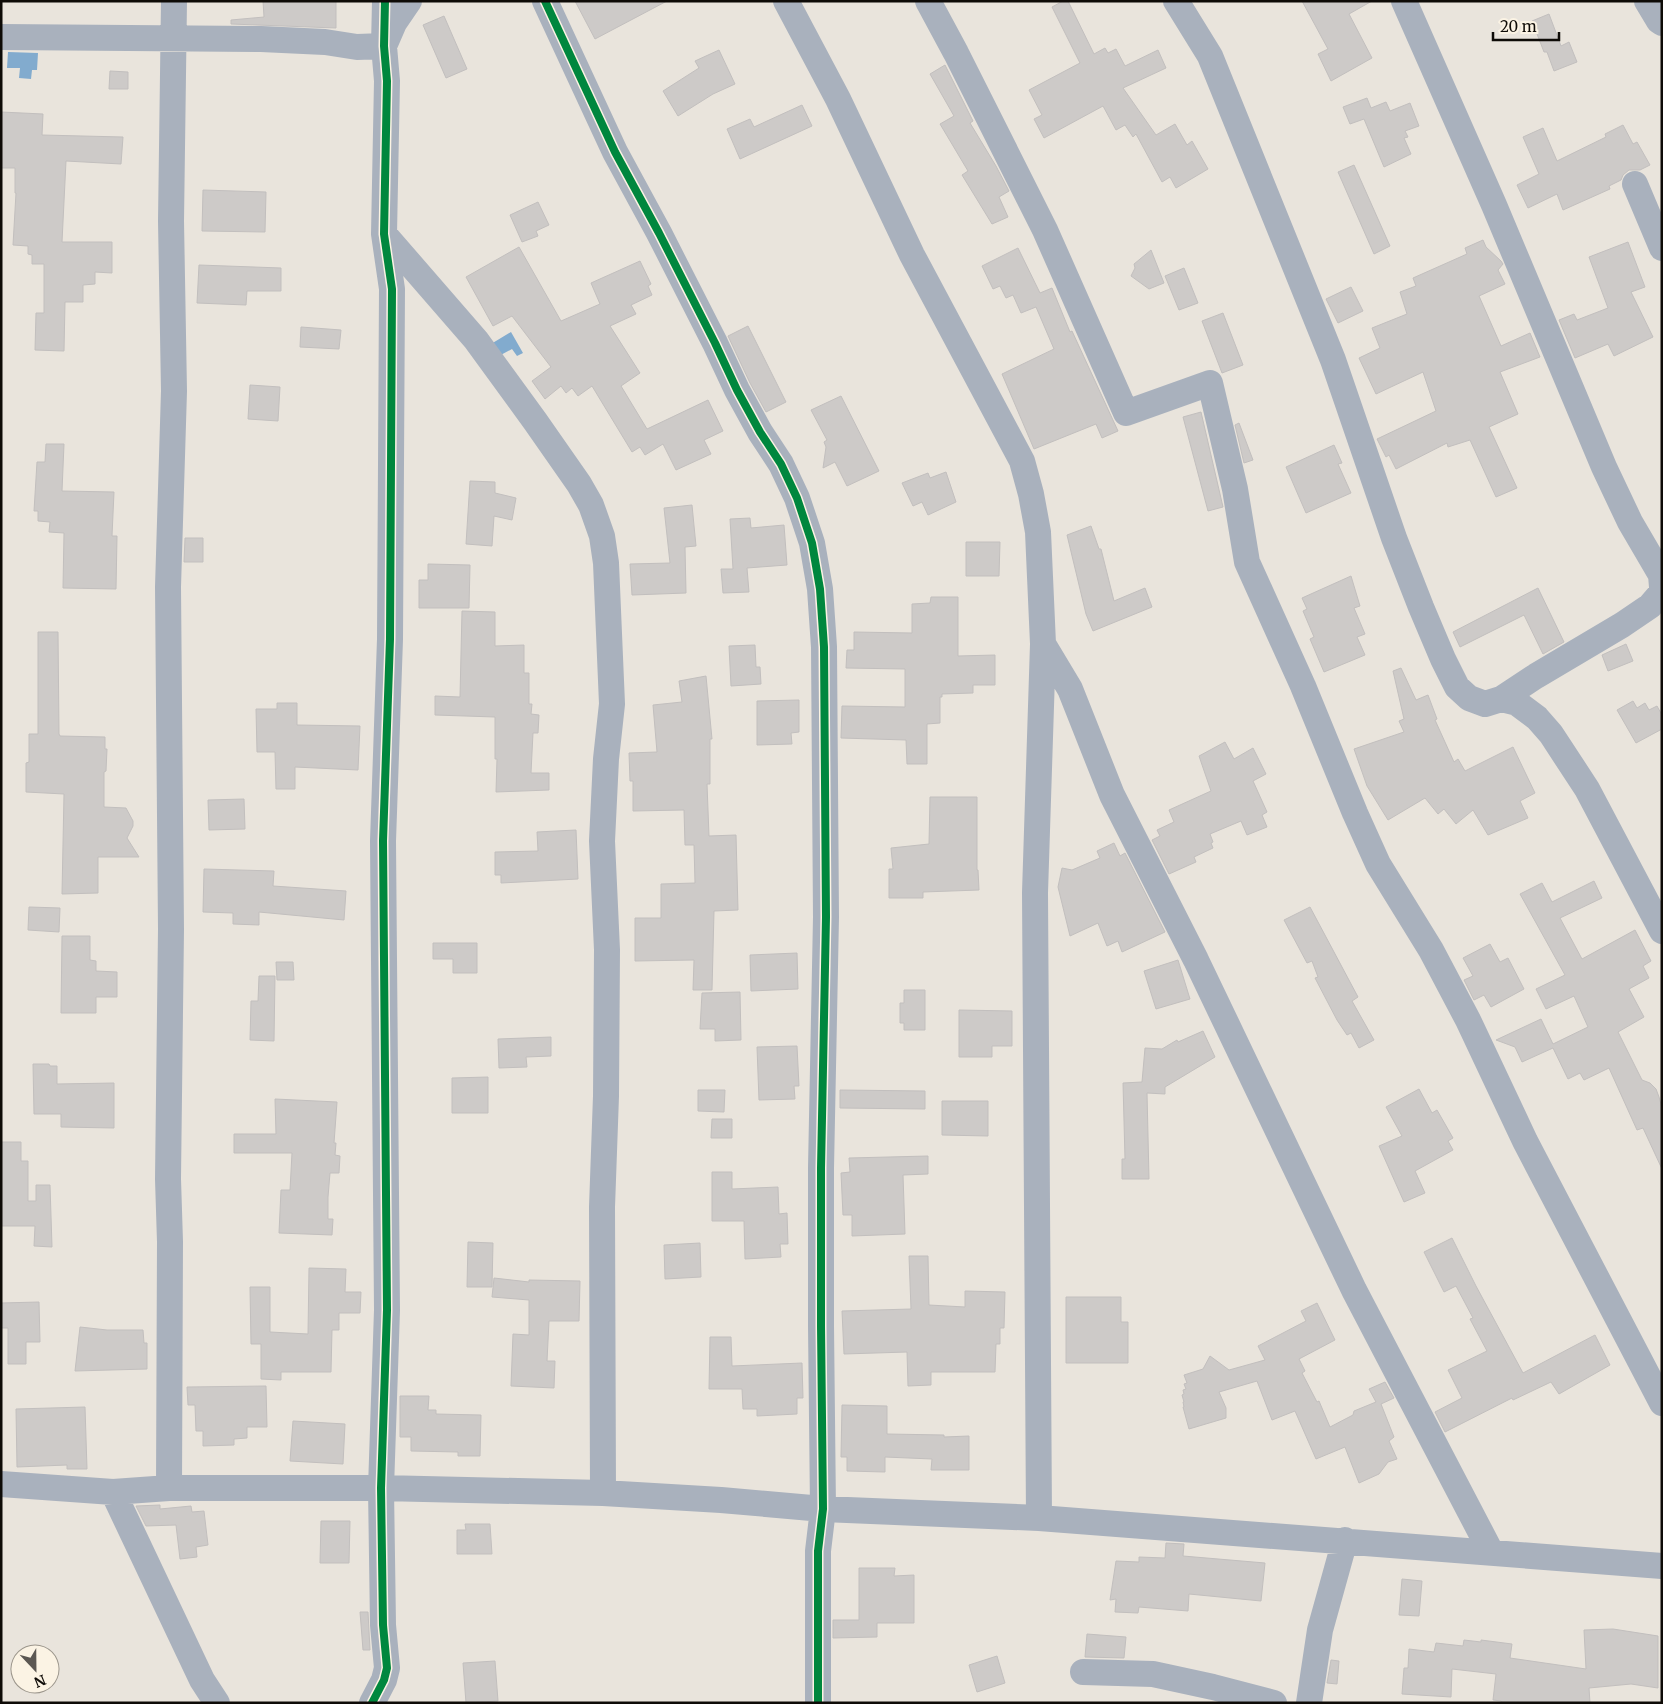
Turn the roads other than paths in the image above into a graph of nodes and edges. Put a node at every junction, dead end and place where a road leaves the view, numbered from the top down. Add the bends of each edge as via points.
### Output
1 (174, 1) edge
2 (385, 1) edge
3 (409, 1) edge
4 (545, 1) edge
5 (786, 1) edge
6 (928, 1) edge
7 (1176, 1) edge
8 (1404, 1) edge
9 (1647, 1) edge
10 (1662, 23) edge
11 (1, 37) edge
12 (174, 38) junction
13 (384, 46) junction
14 (1635, 184) dead end
15 (384, 234) junction
16 (1662, 248) edge
17 (1662, 575) edge
18 (1662, 586) edge
19 (1662, 592) edge
20 (1043, 644) junction
21 (1501, 699) junction
22 (1662, 931) edge
23 (1662, 1403) edge
24 (1, 1484) edge
25 (169, 1488) junction
26 (381, 1488) junction
27 (113, 1492) junction
28 (602, 1493) junction
29 (822, 1508) junction
30 (1039, 1518) junction
31 (1345, 1540) junction
32 (1491, 1552) junction
33 (1662, 1566) edge
34 (1083, 1672) dead end
35 (217, 1703) edge
36 (372, 1703) edge
37 (818, 1703) edge
38 (1274, 1703) edge
39 (1310, 1703) edge

1 - 12 street
2 - 13 street
3 - 13 street
4 - 29 street via 615,152 681,275 737,390 781,464 812,543 820,589 824,648 826,917 821,1168
5 - 20 street via 838,99 912,255 1022,461 1038,532
6 - 23 street via 1045,230 1126,413 1210,383 1235,489 1247,562 1355,813 1378,864 1431,950 1525,1141
7 - 21 street via 1210,56 1333,360 1394,538 1443,658 1457,686 1469,698 1485,704
8 - 17 street via 1604,467 1630,522
9 - 10 street
11 - 12 street
12 - 13 street
12 - 25 street via 171,221 174,391 168,587 171,929
13 - 15 street via 387,81
14 - 16 street
15 - 26 street via 392,289 392,478 383,841 387,1310
15 - 28 street via 476,340 540,428 579,484 602,536 612,704 602,841 607,950 602,1207
17 - 18 street
19 - 21 street via 1650,606 1622,625
20 - 30 street via 1035,893
20 - 32 street via 1070,689 1112,795 1196,960 1354,1290
21 - 22 street via 1517,704 1537,718 1551,734 1586,789
24 - 27 street
25 - 26 street
25 - 27 street
26 - 28 street
26 - 36 street via 383,1625 387,1668
27 - 35 street via 202,1680
28 - 29 street
29 - 30 street
29 - 37 street via 818,1551
30 - 31 street
31 - 32 street
31 - 39 street via 1320,1630
32 - 33 street
34 - 38 street via 1153,1674

